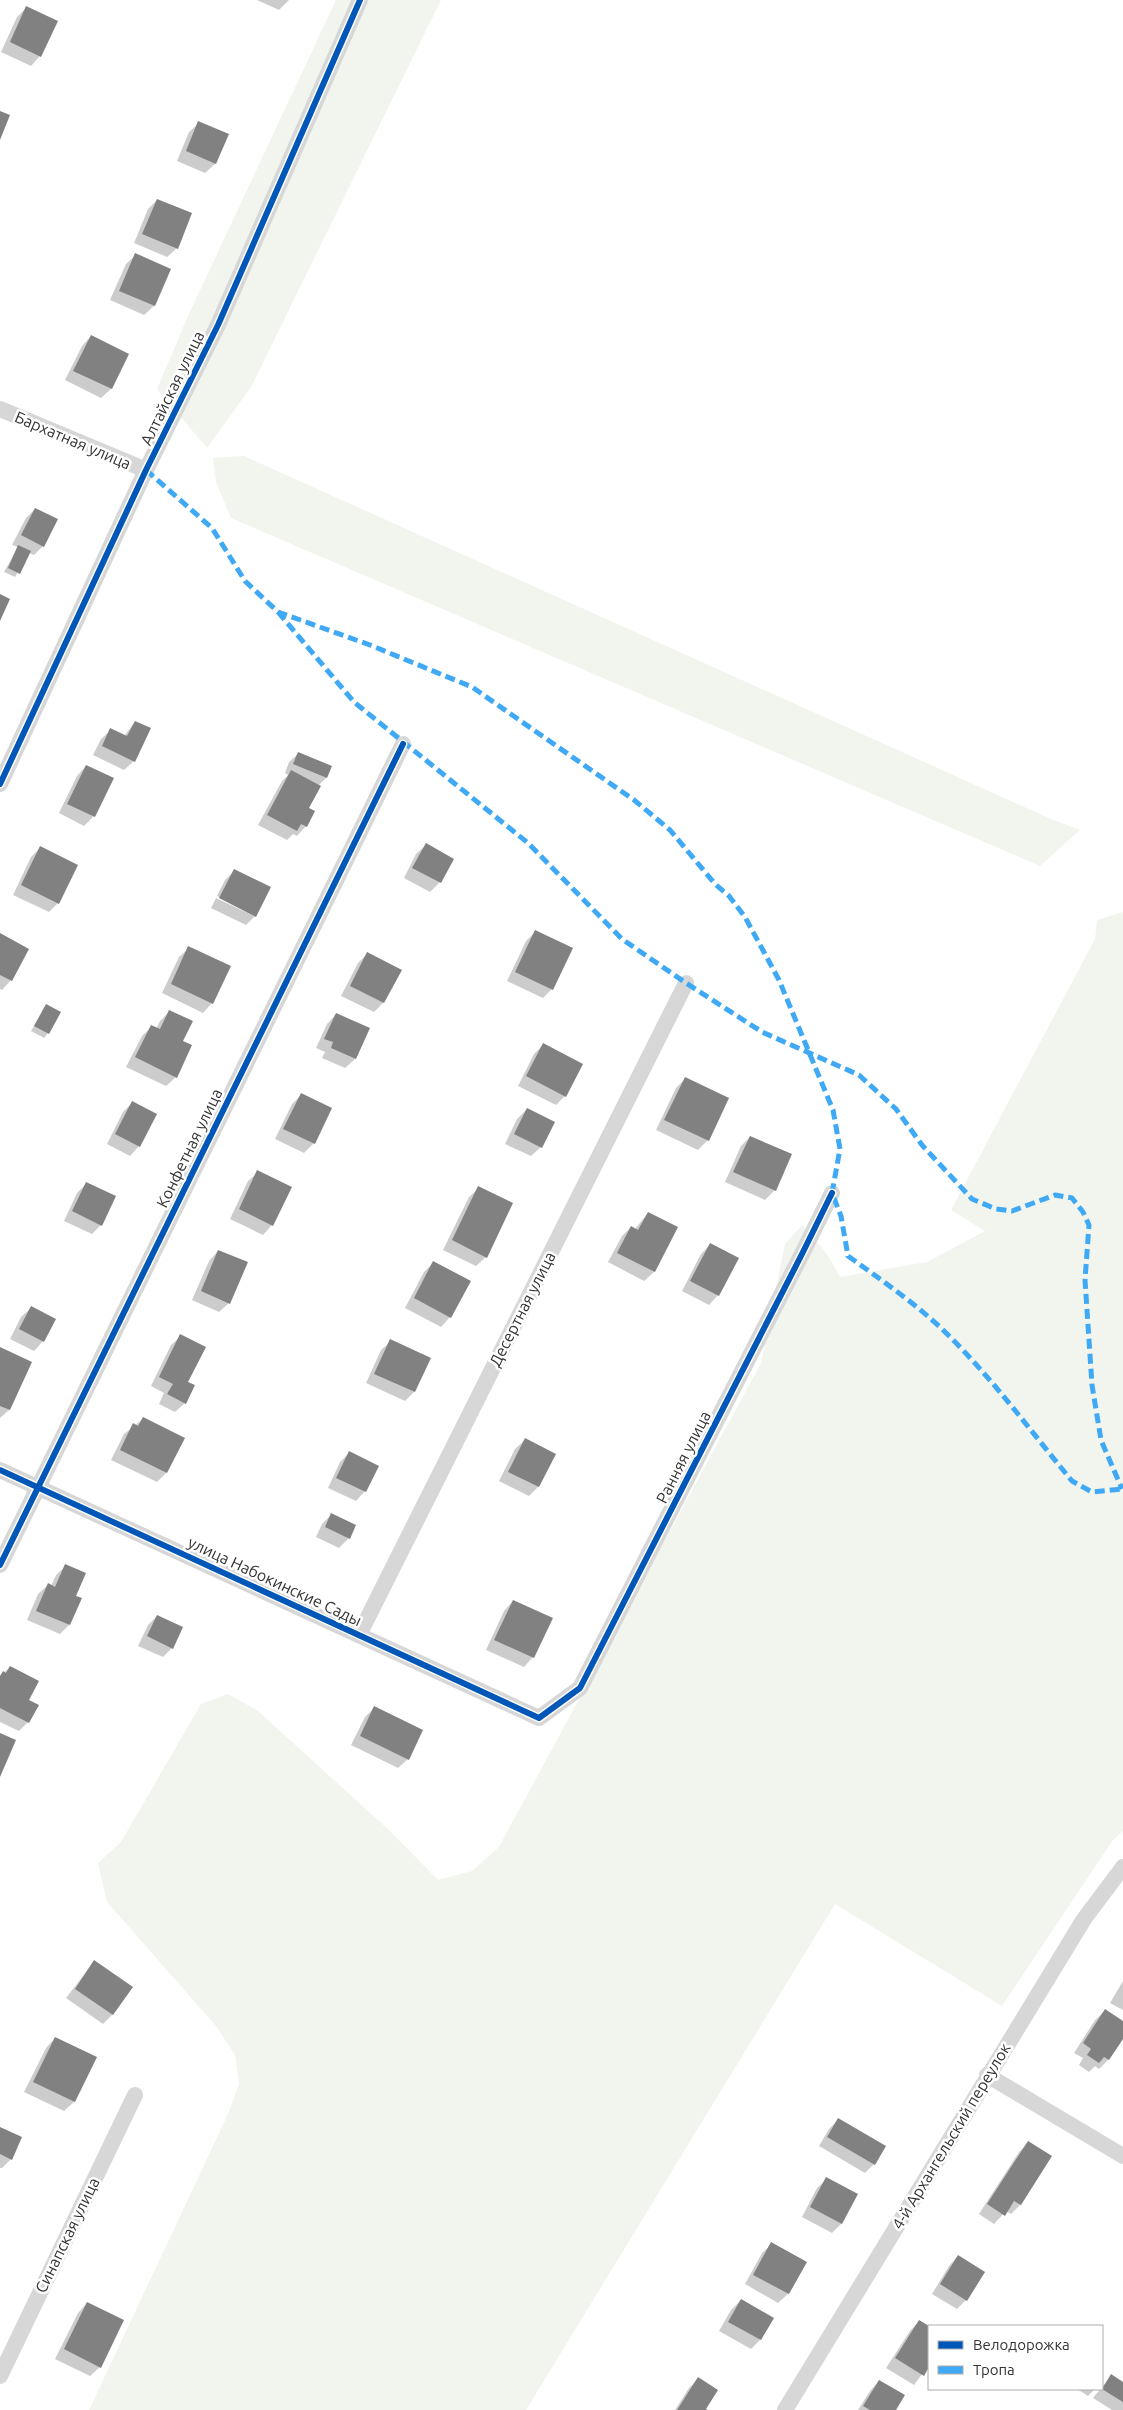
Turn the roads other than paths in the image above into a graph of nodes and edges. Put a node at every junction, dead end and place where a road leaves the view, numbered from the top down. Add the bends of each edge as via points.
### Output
1 (360, 0) edge
2 (0, 409) edge
3 (146, 470) junction
4 (402, 744) dead end
5 (0, 784) edge
6 (686, 983) dead end
7 (832, 1193) dead end
8 (0, 1470) edge
9 (38, 1488) junction
10 (0, 1565) edge
11 (359, 1635) junction
12 (539, 1718) joint
13 (1123, 1867) edge
14 (987, 2075) junction
15 (135, 2095) dead end
16 (1123, 2156) edge
17 (0, 2376) edge
18 (785, 2410) edge

1 - 3 street, Алтайская улица via 218,325
2 - 3 street, Бархатная улица
3 - 5 street, Алтайская улица
4 - 9 street, Конфетная улица
6 - 11 street, Десертная улица
7 - 12 street, Ранняя улица via 580,1688
8 - 9 street, улица Набокинские Сады
9 - 10 street, Конфетная улица
9 - 11 street, улица Набокинские Сады
11 - 12 street, улица Набокинские Сады
13 - 14 street, 4-й Архангельский переулок via 1084,1919
14 - 16 street
14 - 18 street, 4-й Архангельский переулок
15 - 17 street, Синапская улица

